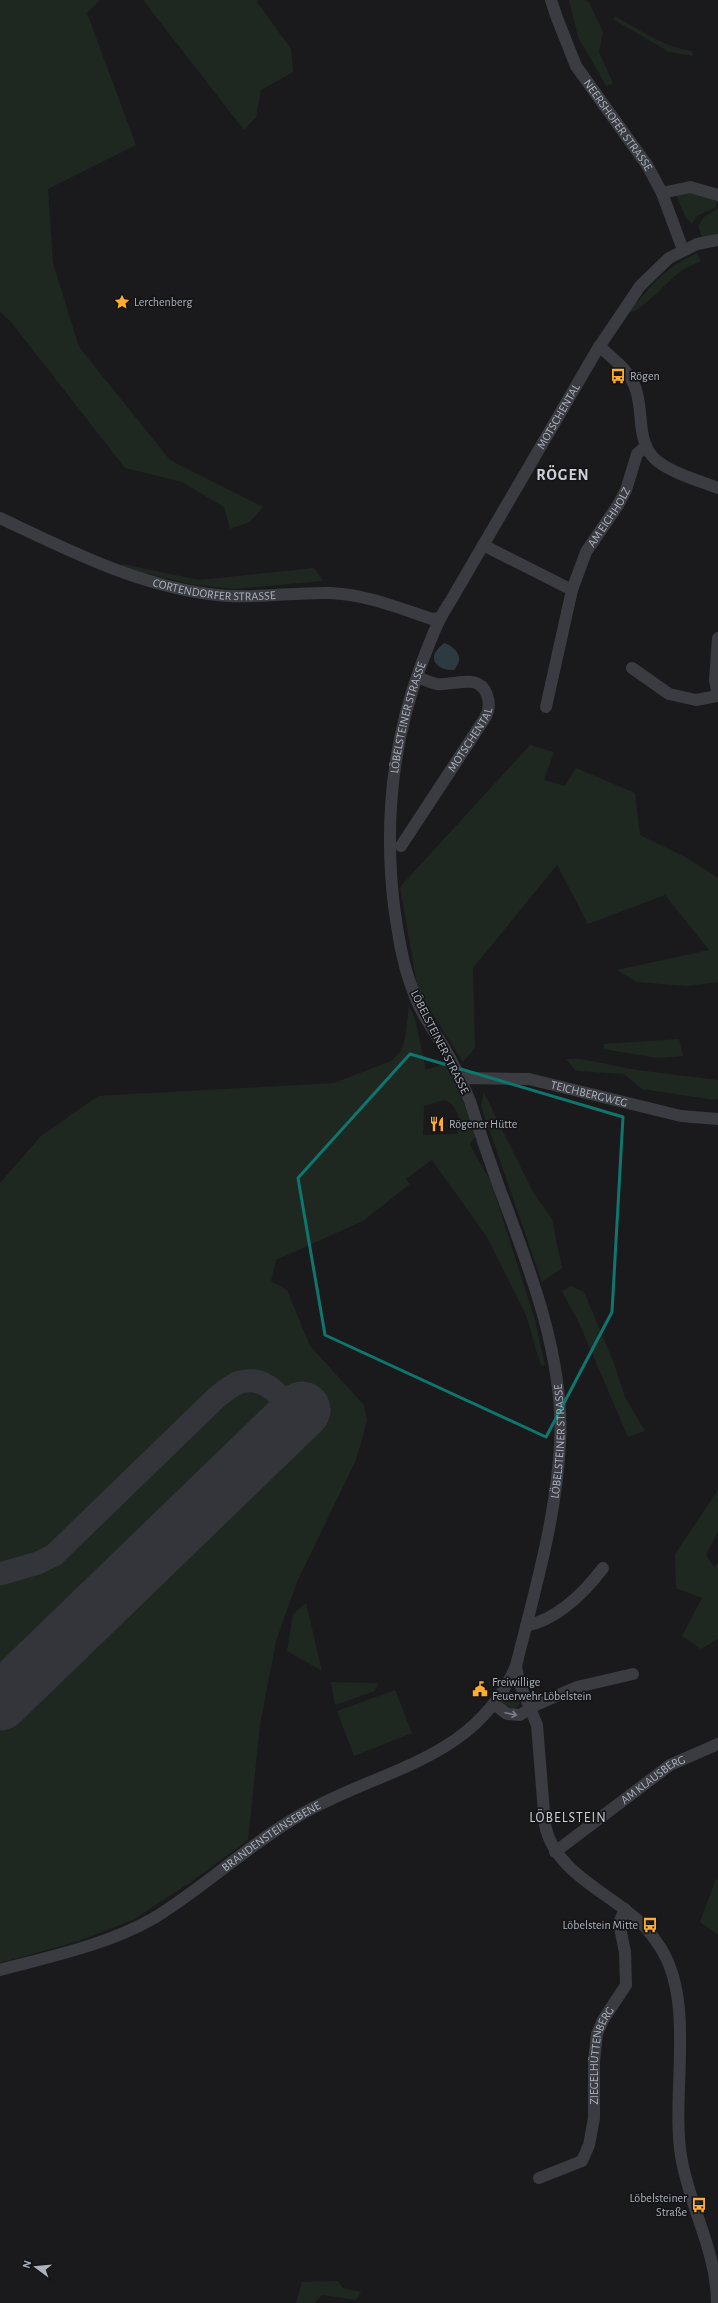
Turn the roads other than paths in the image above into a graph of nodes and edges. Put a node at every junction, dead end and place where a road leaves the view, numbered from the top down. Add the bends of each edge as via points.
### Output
1 (552, 0) edge
2 (662, 193) junction
3 (718, 195) edge
4 (718, 240) edge
5 (683, 250) junction
6 (599, 346) junction
7 (646, 446) junction
8 (718, 488) edge
9 (0, 518) edge
10 (483, 545) junction
11 (572, 590) junction
12 (439, 618) junction
13 (718, 638) edge
14 (632, 668) dead end
15 (417, 677) junction
16 (718, 696) edge
17 (546, 707) dead end
18 (402, 846) dead end
19 (460, 1078) junction
20 (718, 1119) edge
21 (603, 1568) dead end
22 (526, 1626) junction
23 (516, 1666) junction
24 (633, 1674) dead end
25 (494, 1704) junction
26 (530, 1709) junction
27 (718, 1744) edge
28 (555, 1852) junction
29 (625, 1909) junction
30 (0, 1970) edge
31 (539, 2178) dead end
32 (717, 2303) edge

1 - 2 street, NEERSHOFER STRASSE via 556,18 576,66 636,148
2 - 3 street via 690,187
2 - 5 street, NEERSHOFER STRASSE
4 - 5 street, MOTSCHENTAL
5 - 6 street, MOTSCHENTAL via 656,269 640,286
6 - 7 street via 626,371 635,387
6 - 10 street, MOTSCHENTAL
7 - 8 street via 652,456 662,464
7 - 11 street, AM EICHHOLZ via 637,454 626,490 586,552
9 - 12 street, CORTENDORFER STRASSE via 96,563 183,590 238,596 331,593 384,603 432,619
10 - 11 street
10 - 12 street, MOTSCHENTAL
11 - 17 street, AM EICHHOLZ
12 - 15 street, LÖBELSTEINER STRASSE
13 - 16 street via 715,680
14 - 16 street via 669,694 696,700
15 - 18 street, MOTSCHENTAL via 437,684 463,681 476,683 486,692 489,708
15 - 19 street, LÖBELSTEINER STRASSE via 394,761 390,813 390,874 402,953 412,989 422,1012
19 - 20 street, TEICHBERGWEG via 529,1079 681,1116
19 - 22 street, LÖBELSTEINER STRASSE via 541,1307 557,1384 560,1443 556,1494 550,1530
21 - 22 street via 589,1587 568,1604 543,1621
22 - 23 street, LÖBELSTEINER STRASSE
23 - 25 street, BRANDENSTEINSEBENE
23 - 26 street, LÖBELSTEINER STRASSE via 519,1682
24 - 26 street via 577,1687
25 -> 26 street via 511,1715 520,1715
25 - 30 street, BRANDENSTEINSEBENE via 455,1742 431,1757 310,1809 274,1830 199,1888 154,1918 84,1948
26 - 28 street, LÖBELSTEINER STRASSE via 537,1725 540,1744 547,1837
27 - 28 street, AM KLAUSBERG via 670,1765
28 - 29 street, LÖBELSTEINER STRASSE via 566,1864
29 - 31 street, ZIEGELHÜTTENBERG via 619,1922 625,1952 626,1985 597,2034 594,2062 595,2106 589,2145 582,2161
29 - 32 street, LÖBELSTEINER STRASSE via 649,1932 668,1963 672,1976 680,2037 678,2100 681,2157 686,2182 711,2258

